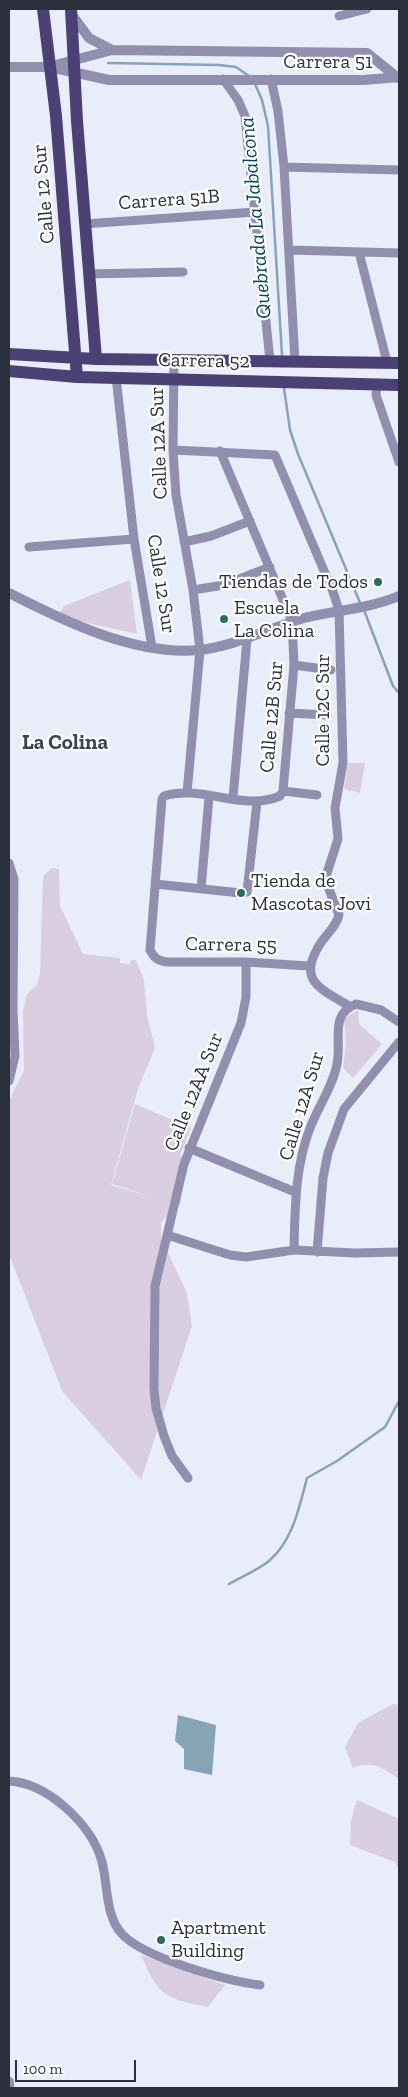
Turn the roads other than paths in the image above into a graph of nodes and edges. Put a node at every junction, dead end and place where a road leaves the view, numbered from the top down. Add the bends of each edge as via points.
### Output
1 (43, 9) edge
2 (368, 9) edge
3 (72, 12) edge
4 (339, 16) dead end
5 (112, 50) junction
6 (74, 66) junction
7 (9, 67) edge
8 (50, 67) junction
9 (399, 78) edge
10 (226, 79) junction
11 (268, 79) junction
12 (284, 167) junction
13 (399, 170) edge
14 (255, 212) junction
15 (84, 224) junction
16 (288, 250) junction
17 (359, 252) junction
18 (399, 253) edge
19 (183, 272) dead end
20 (88, 274) junction
21 (9, 354) edge
22 (75, 358) junction
23 (96, 359) junction
24 (174, 359) junction
25 (270, 361) junction
26 (295, 361) junction
27 (393, 363) edge
28 (9, 371) edge
29 (77, 377) junction
30 (116, 377) junction
31 (174, 380) junction
32 (376, 384) junction
33 (399, 385) edge
34 (172, 450) junction
35 (220, 451) junction
36 (399, 462) edge
37 (250, 521) junction
38 (134, 539) junction
39 (184, 542) junction
40 (29, 547) dead end
41 (270, 567) junction
42 (193, 590) junction
43 (9, 593) edge
44 (399, 596) edge
45 (339, 610) junction
46 (292, 622) junction
47 (247, 638) junction
48 (152, 647) junction
49 (200, 650) junction
50 (294, 665) junction
51 (332, 670) dead end
52 (289, 713) junction
53 (327, 715) dead end
54 (283, 791) junction
55 (188, 793) junction
56 (317, 795) dead end
57 (209, 797) junction
58 (233, 798) junction
59 (257, 802) junction
60 (10, 866) edge
61 (155, 884) junction
62 (201, 889) junction
63 (246, 962) junction
64 (309, 966) junction
65 (349, 1006) junction
66 (399, 1022) edge
67 (399, 1042) edge
68 (9, 1081) edge
69 (189, 1148) junction
70 (295, 1192) junction
71 (167, 1235) junction
72 (294, 1250) junction
73 (317, 1252) junction
74 (399, 1252) edge
75 (188, 1478) dead end
76 (9, 1781) edge
77 (260, 1985) dead end
78 (9, 2081) edge
79 (10, 2088) edge

1 - 8 main road, Calle 12 Sur
2 - 4 street
3 - 5 street via 89,38
3 - 6 main road, Calle 12 Sur
5 - 6 street, Carrera 51
5 - 9 street, Carrera 51 via 368,53
6 - 8 street, Carrera 51
6 - 10 street, Carrera 51 via 109,80
6 - 15 main road, Calle 12 Sur
7 - 8 street, Carrera 51
8 - 22 main road, Calle 12 Sur
9 - 11 street, Carrera 51
10 - 11 street, Carrera 51
10 - 14 street via 245,116
11 - 12 street via 278,111
12 - 13 street
12 - 16 street
14 - 15 street, Carrera 51B
14 - 25 street
15 - 20 main road, Calle 12 Sur
16 - 17 street
16 - 26 street
17 - 18 street
17 - 27 street
19 - 20 street
20 - 23 main road, Calle 12 Sur
21 - 22 main road, Carrera 52
22 - 23 main road, Carrera 52
22 - 29 main road, Calle 12 Sur
23 - 24 main road, Carrera 52
24 - 25 main road, Carrera 52
24 - 31 street, Calle 12A Sur
25 - 26 main road, Carrera 52
26 - 27 main road, Carrera 52
28 - 29 main road, Carrera 52
29 - 30 main road, Carrera 52
30 - 31 main road, Carrera 52
30 - 38 street, Calle 12 Sur
31 - 32 main road, Carrera 52
31 - 34 street, Calle 12A Sur
32 - 33 main road, Carrera 52
32 - 36 street via 376,395
34 - 35 street
34 - 39 street, Calle 12A Sur
35 - 37 street, Calle 12B Sur
35 - 45 street, Calle 12C Sur via 272,454 278,460
37 - 39 street
37 - 41 street, Calle 12B Sur
38 - 40 street
38 - 48 street, Calle 12 Sur
39 - 42 street, Calle 12A Sur
41 - 42 street via 224,585
41 - 46 street, Calle 12B Sur
42 - 49 street, Calle 12A Sur
43 - 48 street via 91,631
44 - 45 street via 362,608
45 - 46 street
45 - 64 street, Calle 12C Sur via 343,763 335,808 338,839 325,879 339,915
46 - 47 street
46 - 50 street, Calle 12B Sur
47 - 49 street
47 - 58 street
48 - 49 street
49 - 55 street, Calle 12A Sur
50 - 51 street
50 - 52 street, Calle 12B Sur
52 - 53 street
52 - 54 street, Calle 12B Sur
54 - 56 street
54 - 59 street via 280,796
55 - 57 street
55 - 61 street via 168,794 162,799
57 - 58 street
57 - 62 street
58 - 59 street
59 - 62 street via 247,892
60 - 68 street via 15,920 15,1056
61 - 62 street
61 - 63 street, Carrera 55 via 150,944 153,956 167,962
63 - 64 street, Carrera 55
63 - 69 street, Calle 12AA Sur via 246,997 240,1023
64 - 65 street via 315,983
65 - 66 street via 356,1004 381,1010
65 - 70 street, Calle 12A Sur via 341,1013 338,1023 337,1065 310,1129
67 - 73 street via 344,1109 323,1178
69 - 70 street
69 - 71 street, Calle 12AA Sur
70 - 72 street, Calle 12A Sur
71 - 72 street via 230,1256
71 - 75 street, Calle 12AA Sur via 155,1286 154,1388 164,1436 177,1464
72 - 73 street
73 - 74 street
76 - 77 street via 38,1788 58,1801 77,1820 102,1861 110,1910 120,1933 136,1946 208,1974
78 - 79 street

